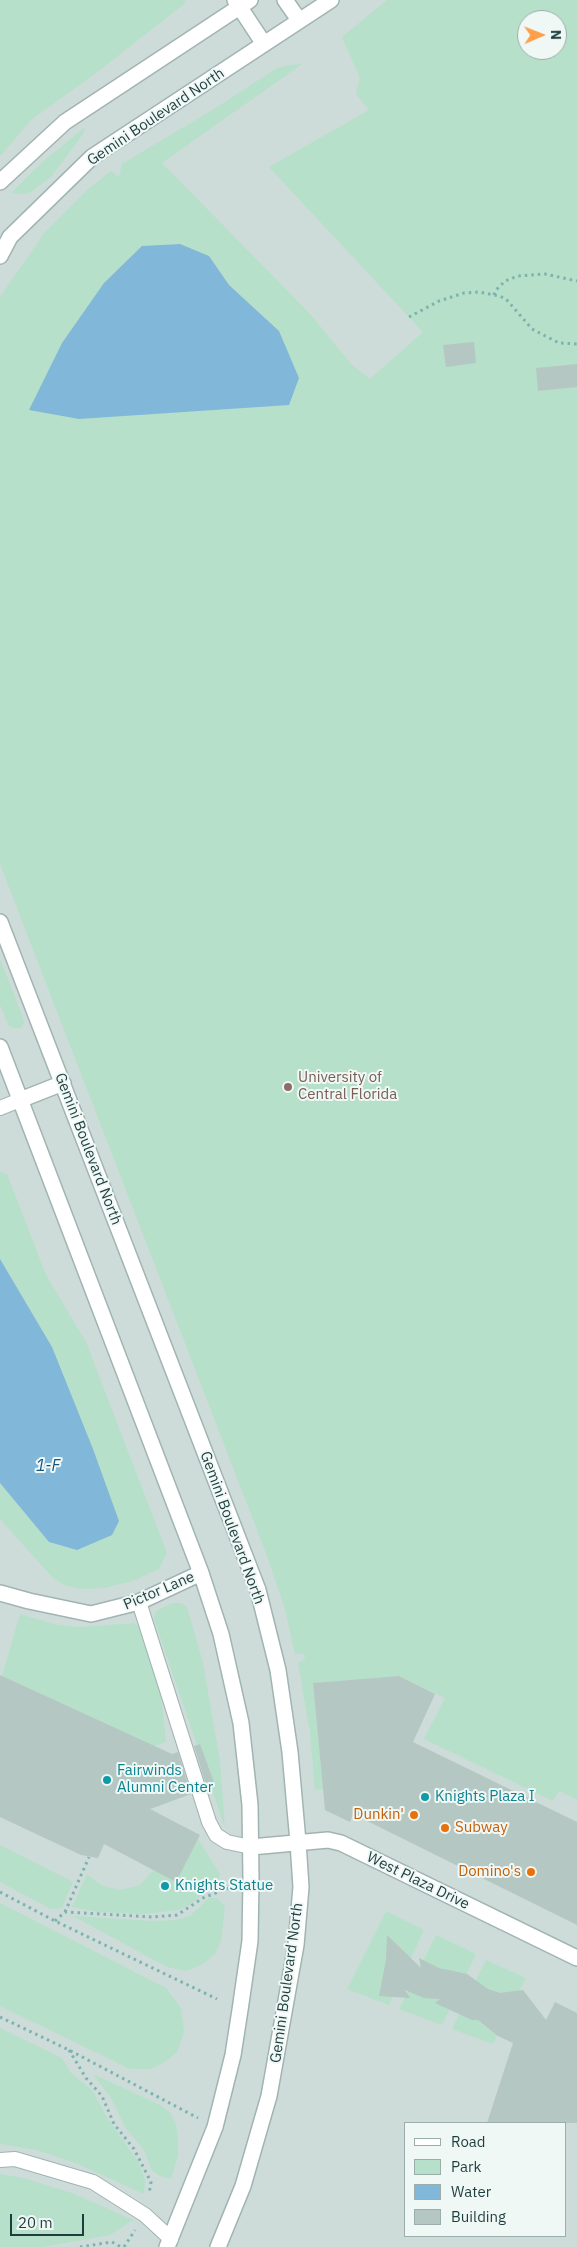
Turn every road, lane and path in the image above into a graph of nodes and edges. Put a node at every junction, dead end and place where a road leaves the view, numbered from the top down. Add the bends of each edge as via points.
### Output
1 (285, 0) edge
2 (331, 0) edge
3 (242, 2) edge
4 (299, 20) junction
5 (264, 44) junction
6 (0, 182) edge
7 (0, 256) edge
8 (577, 281) edge
9 (494, 295) junction
10 (409, 317) dead end
11 (577, 344) edge
12 (0, 922) edge
13 (0, 1047) edge
14 (63, 1083) junction
15 (20, 1100) junction
16 (0, 1108) edge
17 (201, 1573) junction
18 (0, 1593) edge
19 (140, 1602) junction
20 (298, 1842) junction
21 (251, 1846) junction
22 (89, 1856) dead end
23 (231, 1887) dead end
24 (0, 1892) edge
25 (65, 1912) junction
26 (55, 1921) junction
27 (577, 1958) edge
28 (218, 1999) dead end
29 (0, 2017) edge
30 (68, 2050) junction
31 (198, 2119) dead end
32 (0, 2160) edge
33 (151, 2182) dead end
34 (173, 2244) edge
35 (80, 2247) edge
36 (121, 2247) edge
37 (218, 2247) edge

1 - 4 street
2 - 4 street, Gemini Boulevard North
3 - 5 street
3 - 6 street via 65,122
4 - 5 street, Gemini Boulevard North
5 - 7 street, Gemini Boulevard North via 92,156 10,237
8 - 9 path via 545,274 518,276 505,281
9 - 10 path via 464,293 439,301
9 - 11 path via 506,299 532,329 559,343
12 - 14 street, Gemini Boulevard North
13 - 15 street
14 - 15 street
14 - 20 street, Gemini Boulevard North via 258,1590 278,1670
15 - 16 lane
15 - 17 street
17 - 19 street, Pictor Lane
17 - 21 street via 221,1634 242,1723
18 - 19 street, Pictor Lane via 90,1614
19 - 21 lane via 209,1822 216,1835 227,1842
20 - 21 street, West Plaza Drive
20 - 27 street, West Plaza Drive via 328,1840 341,1843
20 - 37 street, Gemini Boulevard North via 301,1887 296,1945 273,2077 243,2186
21 - 34 street via 250,1941 233,2055 215,2127
22 - 25 path
23 - 25 path via 203,1898 177,1915 152,1917
24 - 26 path
25 - 26 path
26 - 28 path
29 - 30 path
30 - 31 path
30 - 33 path via 102,2096 114,2124 134,2149
32 - 34 lane via 15,2160 93,2182 145,2215
35 - 36 path via 112,2242

